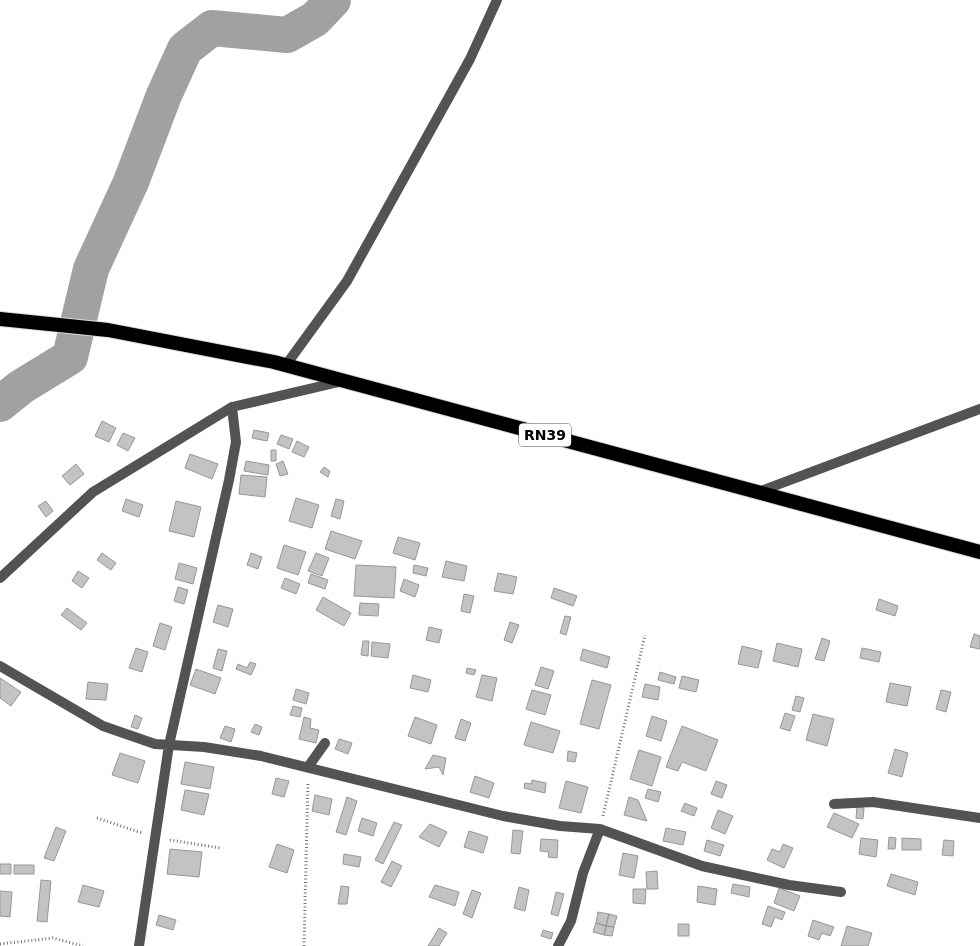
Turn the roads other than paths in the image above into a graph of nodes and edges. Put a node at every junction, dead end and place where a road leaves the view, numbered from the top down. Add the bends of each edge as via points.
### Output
1 (497, 0) edge
2 (0, 319) edge
3 (286, 365) junction
4 (346, 380) junction
5 (232, 407) junction
6 (980, 410) edge
7 (757, 493) junction
8 (980, 552) edge
9 (0, 578) edge
10 (0, 666) edge
11 (325, 743) dead end
12 (169, 745) junction
13 (308, 767) junction
14 (834, 804) dead end
15 (980, 818) edge
16 (600, 829) junction
17 (841, 892) dead end
18 (138, 946) edge
19 (558, 946) edge

1 - 3 street via 470,59 347,280
2 - 3 highway, RN39 via 108,330
3 - 4 highway, RN39
4 - 5 street
4 - 7 highway, RN39
5 - 9 street via 93,492
5 - 12 street via 236,442 229,480
6 - 7 street
7 - 8 highway, RN39
10 - 12 street via 103,726 155,744
11 - 13 street
12 - 13 street via 261,756
12 - 18 street
13 - 16 street via 503,816
14 - 15 street via 873,802
16 - 17 street via 702,866
16 - 19 street via 583,873 571,921

